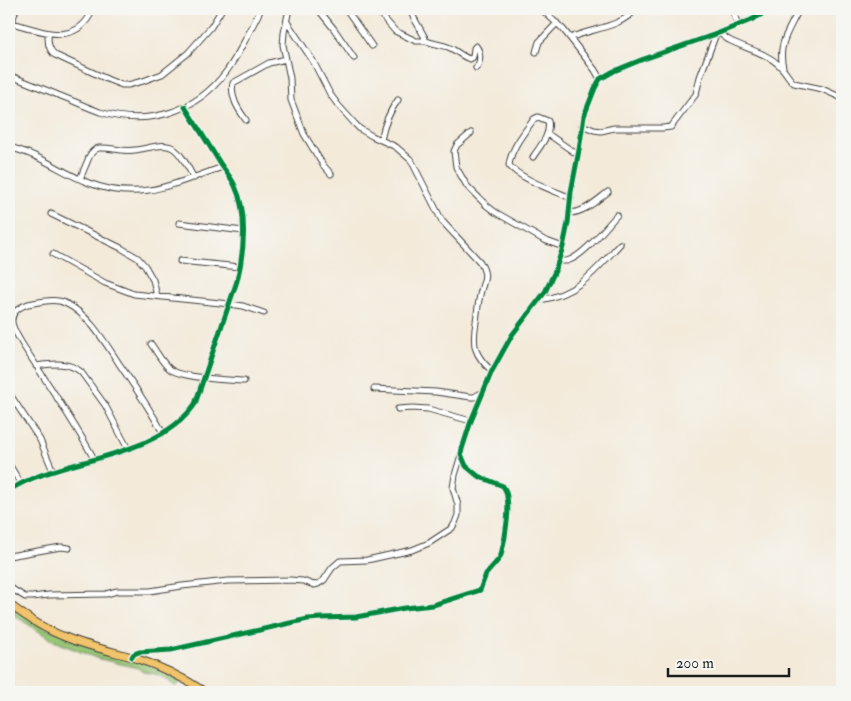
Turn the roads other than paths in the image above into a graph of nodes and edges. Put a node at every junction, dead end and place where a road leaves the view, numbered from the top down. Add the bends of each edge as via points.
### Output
1 (16, 9) edge
2 (93, 9) edge
3 (222, 9) edge
4 (261, 9) edge
5 (289, 9) edge
6 (318, 9) edge
7 (346, 9) edge
8 (376, 9) edge
9 (409, 9) edge
10 (541, 9) edge
11 (636, 9) edge
12 (732, 9) edge
13 (772, 9) edge
14 (799, 9) edge
15 (287, 22) junction
16 (12, 23) junction
17 (557, 23) junction
18 (738, 25) junction
19 (9, 32) edge
20 (48, 33) junction
21 (718, 34) junction
22 (570, 38) junction
23 (424, 40) junction
24 (372, 46) dead end
25 (536, 52) dead end
26 (354, 58) dead end
27 (286, 59) junction
28 (476, 68) dead end
29 (783, 69) junction
30 (9, 75) edge
31 (600, 80) junction
32 (842, 98) edge
33 (398, 100) dead end
34 (185, 107) junction
35 (246, 120) dead end
36 (582, 125) junction
37 (470, 132) dead end
38 (548, 134) junction
39 (381, 140) junction
40 (9, 147) edge
41 (578, 155) junction
42 (533, 157) dead end
43 (223, 166) junction
44 (331, 174) dead end
45 (194, 178) junction
46 (80, 179) junction
47 (608, 192) dead end
48 (570, 198) junction
49 (569, 213) junction
50 (52, 214) dead end
51 (617, 215) dead end
52 (179, 223) dead end
53 (243, 231) junction
54 (620, 244) dead end
55 (563, 247) junction
56 (53, 254) dead end
57 (559, 260) junction
58 (180, 261) dead end
59 (240, 267) junction
60 (157, 296) junction
61 (540, 300) junction
62 (230, 304) junction
63 (11, 312) edge
64 (264, 313) dead end
65 (151, 344) dead end
66 (36, 366) junction
67 (492, 371) junction
68 (204, 378) junction
69 (244, 381) dead end
70 (374, 389) dead end
71 (483, 392) junction
72 (9, 396) edge
73 (398, 409) dead end
74 (471, 421) junction
75 (163, 432) junction
76 (128, 449) junction
77 (461, 454) junction
78 (94, 459) junction
79 (9, 464) edge
80 (53, 471) junction
81 (21, 484) junction
82 (9, 490) edge
83 (69, 548) dead end
84 (9, 556) edge
85 (9, 587) edge
86 (9, 604) edge
87 (132, 657) junction
88 (205, 692) edge

1 - 16 street
2 - 20 street via 76,30
3 - 20 street via 211,27 171,67 155,77 128,85 109,80 55,55 50,50
4 - 34 street via 226,72 203,96
5 - 15 street
6 - 26 street
7 - 24 street
8 - 23 street via 397,33 416,41
9 - 23 street
10 - 17 street
11 - 22 street via 618,22
12 - 18 street
13 - 18 street
14 - 29 street via 781,47
15 - 27 street via 284,40
15 - 39 street via 314,61 338,106 360,129
16 - 19 street
16 - 20 street
17 - 22 street
17 - 25 street via 539,42
18 - 21 street
21 - 29 street via 771,58
21 - 31 street via 625,66
21 - 36 street via 696,94 671,127 601,131
22 - 31 street
23 - 28 street via 448,47 470,60 476,46 480,61
27 - 35 street via 269,63 233,83 234,98
27 - 44 street via 291,100 303,131
29 - 32 street via 794,83 822,89
30 - 34 street via 111,114 133,117 160,115
31 - 36 street via 590,96
33 - 39 street via 385,121
34 - 43 street
36 - 41 street
37 - 55 street via 454,151 456,167 469,189 495,212
38 - 41 street
38 - 42 street
38 - 48 street via 548,121 535,117 517,144 509,165 524,176
39 - 67 street via 411,160 442,221 484,269 485,281 473,340 478,356
40 - 46 street
41 - 48 street
43 - 45 street
43 - 53 street via 236,187
45 - 46 street via 138,192 108,189
45 - 46 street via 177,152 165,146 129,151 100,148 90,155
47 - 49 street via 585,209
48 - 49 street
49 - 55 street
50 - 60 street via 138,258 153,280
51 - 57 street via 591,244 567,261
52 - 53 street
53 - 59 street
54 - 61 street via 575,288
55 - 57 street
56 - 60 street via 115,287 134,294
57 - 61 street
58 - 59 street
59 - 62 street
60 - 62 street
61 - 67 street via 512,335
62 - 64 street
62 - 68 street
63 - 66 street via 13,327
63 - 75 street via 28,304 53,301 65,303 76,310 103,341
65 - 68 street via 170,370
66 - 76 street via 54,364 77,368 105,405
66 - 78 street
67 - 71 street
68 - 69 street
68 - 75 street via 198,398 188,414
70 - 71 street via 471,397
71 - 74 street
72 - 80 street via 40,440
73 - 74 street via 428,408
74 - 77 street
75 - 76 street
76 - 78 street
77 - 85 street via 454,484 458,515 452,528 412,550 367,560 340,561 318,584 290,580 228,581 150,591 32,597 25,597
77 - 87 street via 469,468 503,486 507,494 507,524 501,555 486,574 480,590 436,605 356,617 308,619 170,650 139,652
78 - 80 street
79 - 81 street
80 - 81 street
81 - 82 street
83 - 84 street via 62,546
86 - 87 main road via 51,631
87 - 88 main road via 166,670

